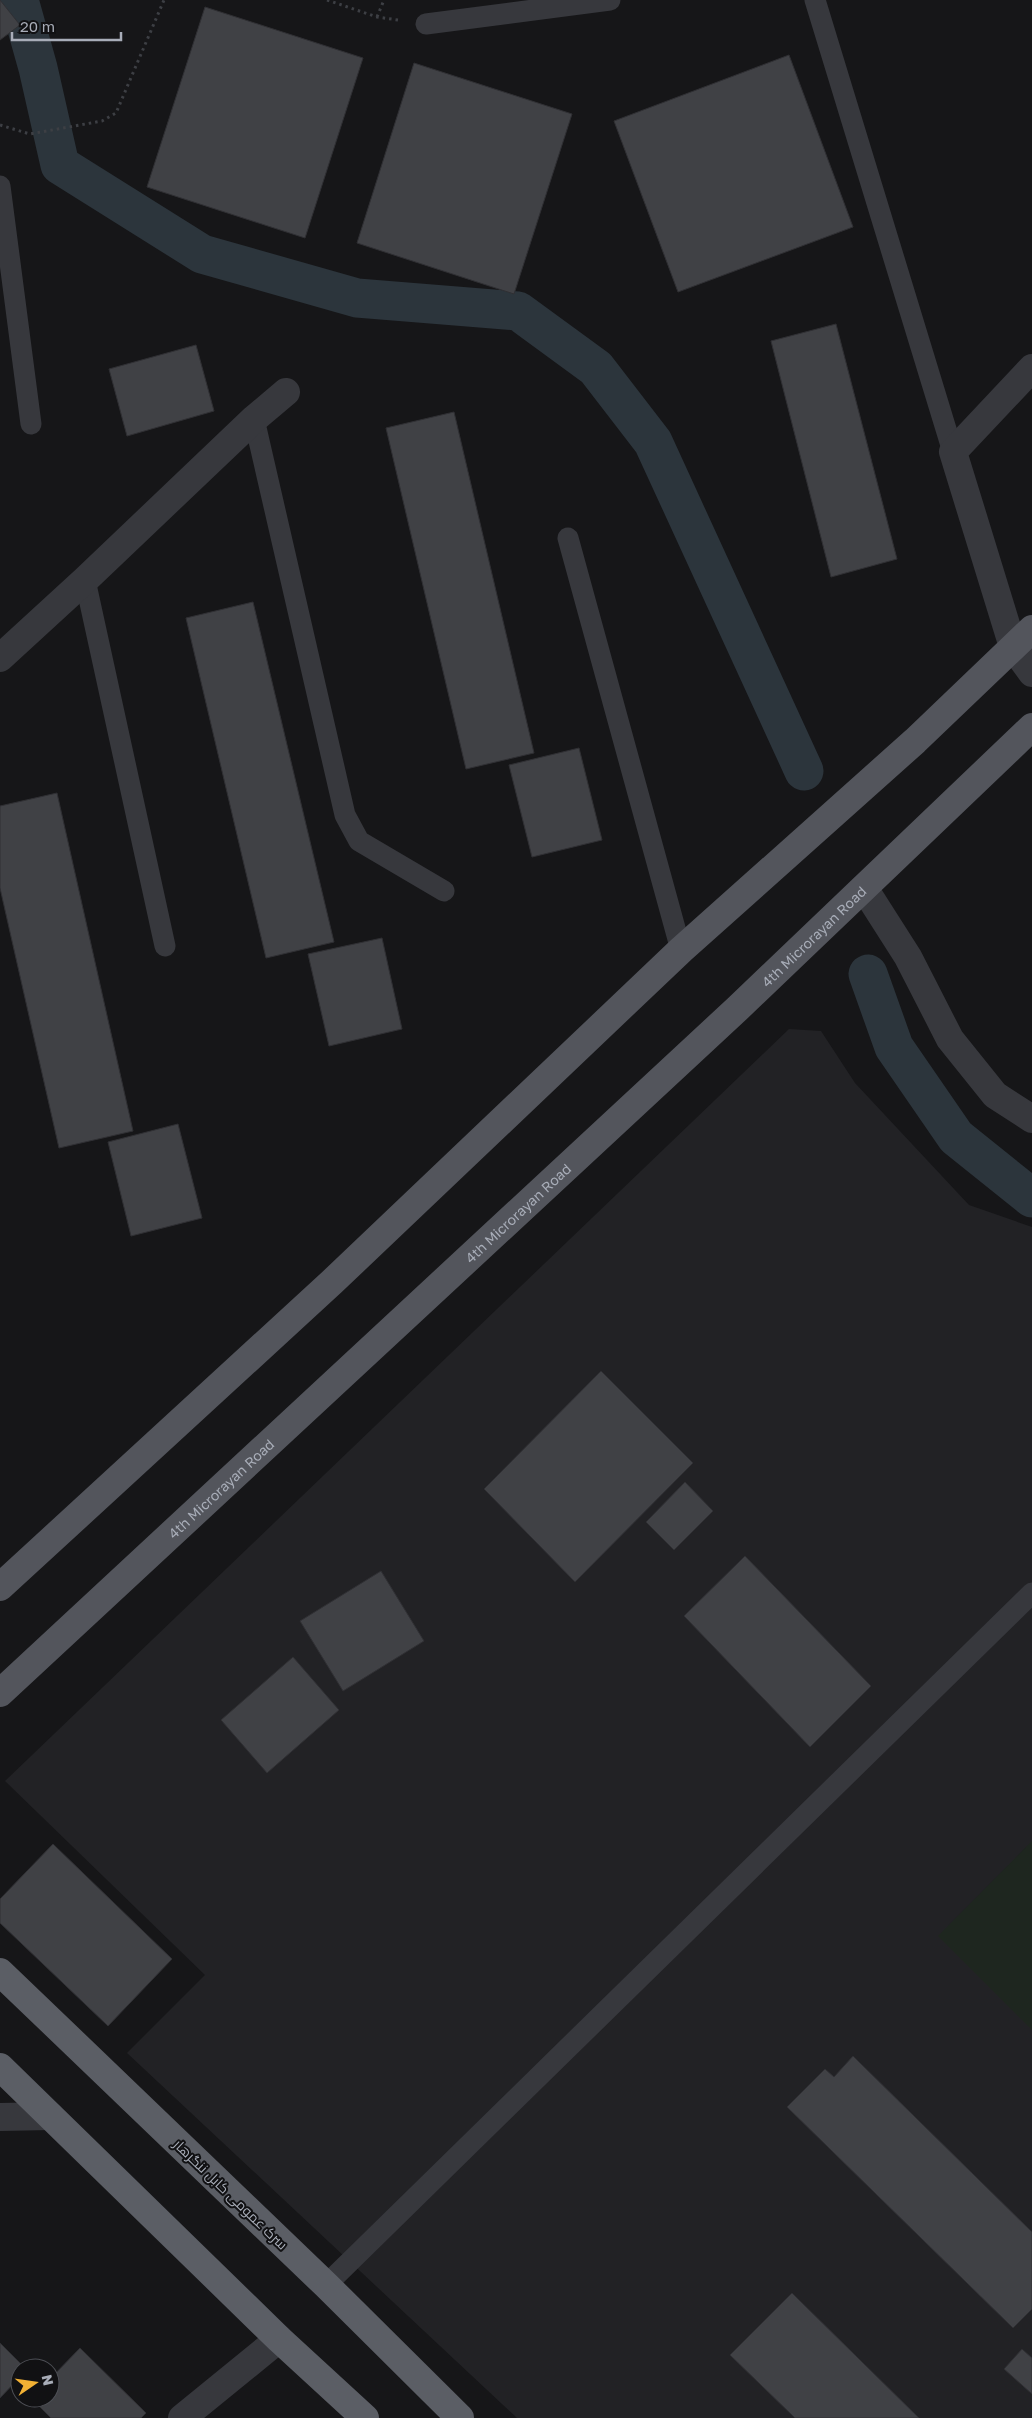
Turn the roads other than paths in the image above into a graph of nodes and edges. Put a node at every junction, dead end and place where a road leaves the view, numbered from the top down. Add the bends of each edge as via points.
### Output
1 (610, 0) edge
2 (815, 0) edge
3 (426, 24) road end
4 (0, 186) edge
5 (1032, 368) edge
6 (286, 392) dead end
7 (254, 418) junction
8 (31, 424) dead end
9 (953, 452) junction
10 (568, 538) dead end
11 (85, 580) junction
12 (1022, 638) edge
13 (0, 658) edge
14 (1032, 673) edge
15 (1032, 727) edge
16 (864, 888) junction
17 (444, 891) dead end
18 (165, 946) dead end
19 (681, 950) junction
20 (1032, 1119) edge
21 (0, 1587) edge
22 (1032, 1593) edge
23 (0, 1693) edge
24 (0, 1972) edge
25 (0, 2067) edge
26 (50, 2116) junction
27 (0, 2117) edge
28 (326, 2284) junction
29 (280, 2338) junction
30 (182, 2418) edge
31 (365, 2418) edge
32 (460, 2418) edge

1 - 3 lane
2 - 9 lane
4 - 8 lane
5 - 9 street
6 - 7 street
7 - 11 street
7 - 17 lane via 345,815 359,841
9 - 12 street
10 - 19 lane
11 - 13 street
11 - 18 lane
12 - 14 street
12 - 19 main road via 916,741
15 - 16 main road, 4th Microrayan Road
16 - 20 street via 908,957 950,1038 995,1095
16 - 23 main road, 4th Microrayan Road via 268,1447
19 - 21 main road via 332,1282
22 - 28 lane
24 - 28 highway, سرک عمومی کابل ننگرهار
25 - 26 highway
26 - 27 street
26 - 29 highway
28 - 32 highway, سرک عمومی کابل ننگرهار
29 - 30 street
29 - 31 highway

